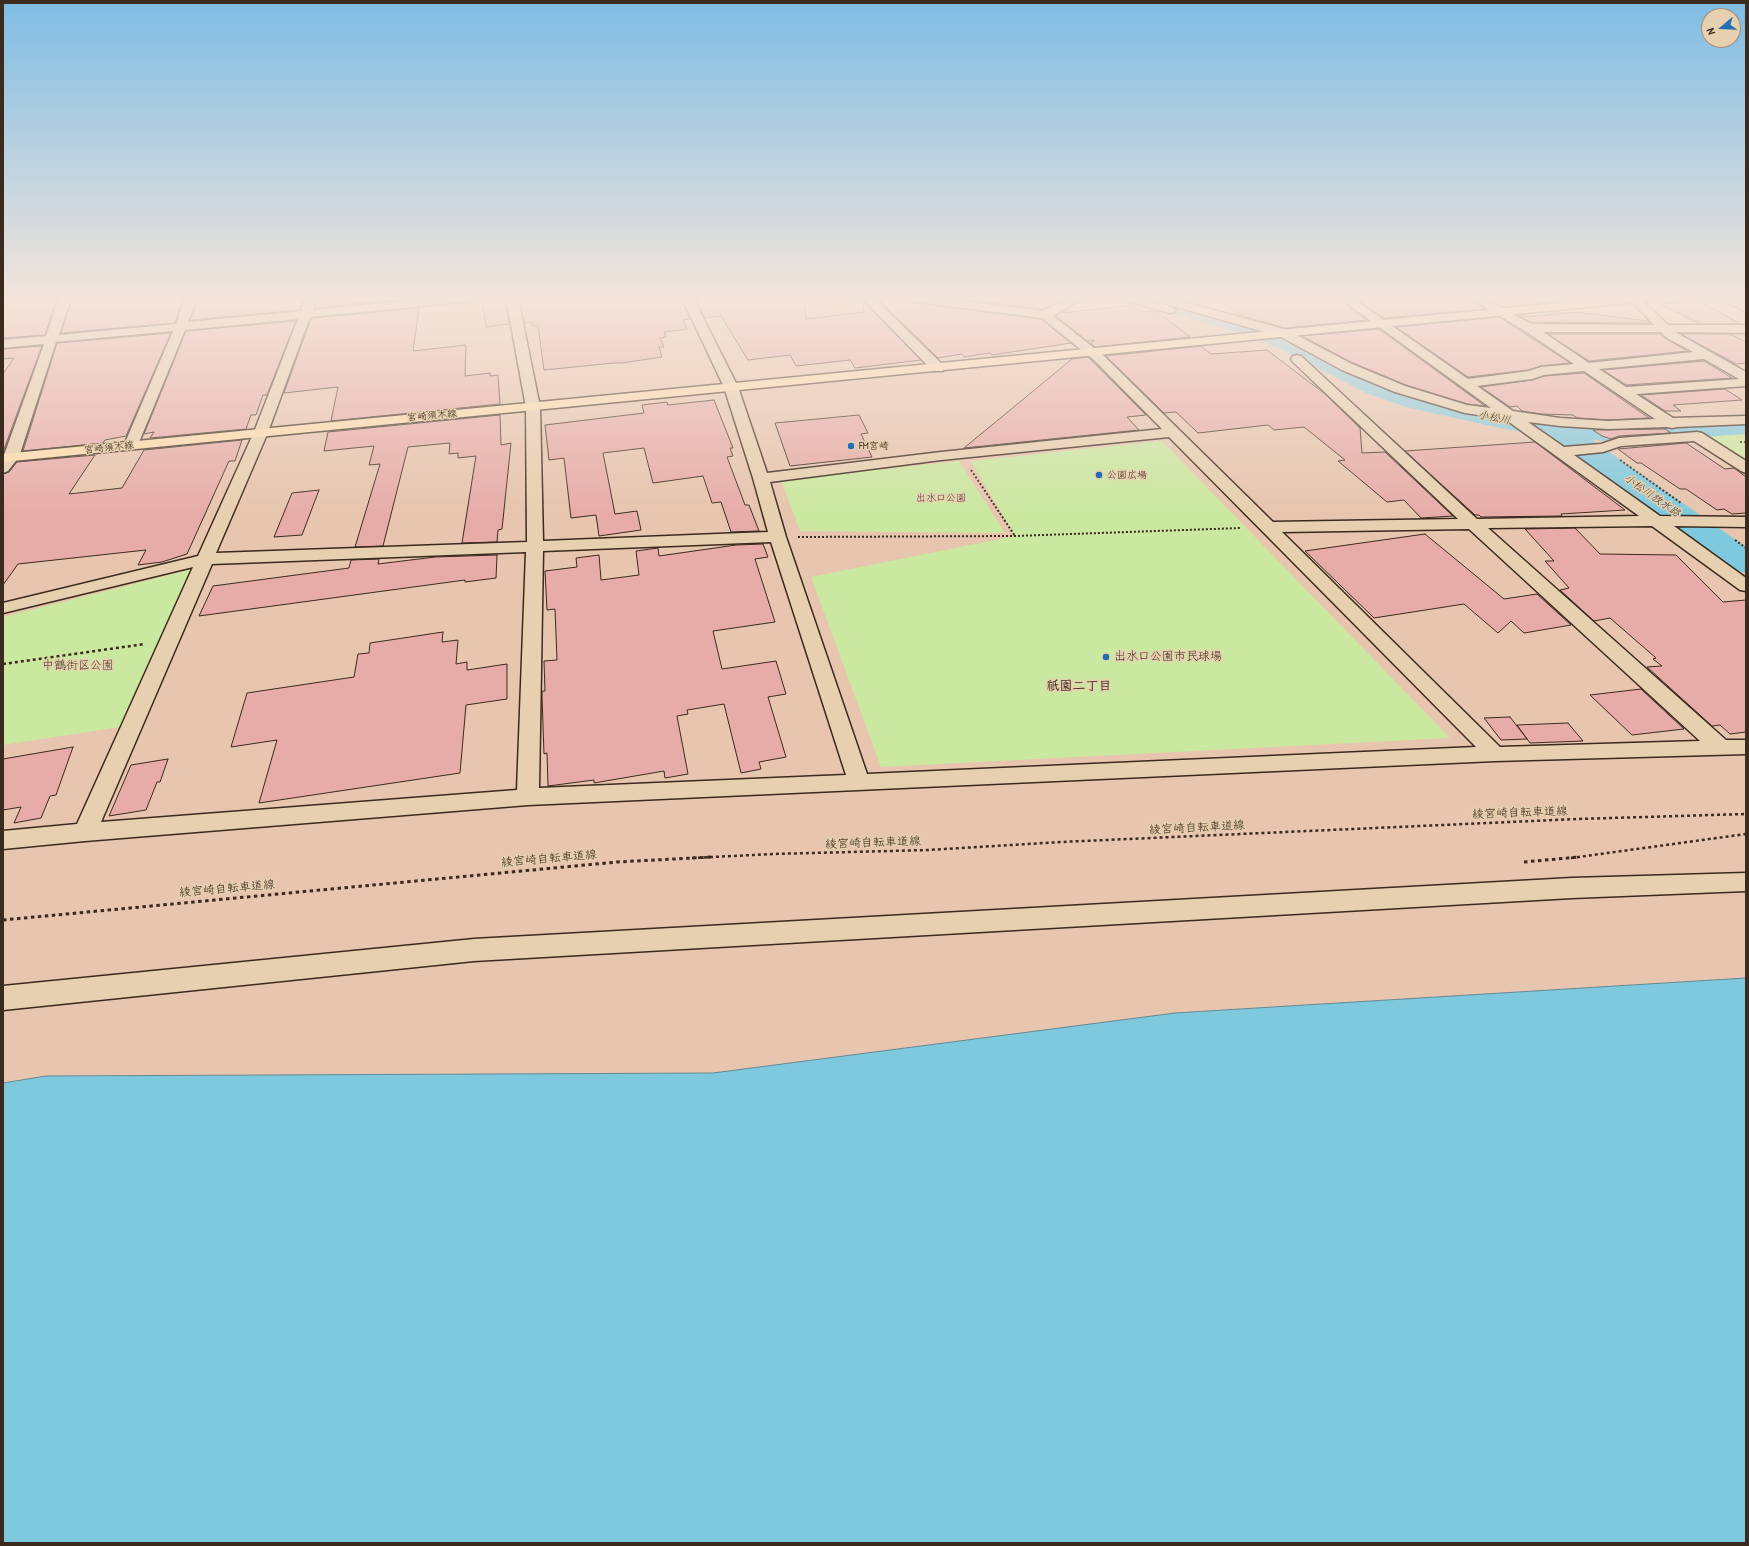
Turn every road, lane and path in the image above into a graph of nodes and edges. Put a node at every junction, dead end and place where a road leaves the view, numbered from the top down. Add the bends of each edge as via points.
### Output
1 (41, 370) edge
2 (162, 370) edge
3 (284, 370) edge
4 (526, 370) edge
5 (723, 370) edge
6 (915, 370) edge
7 (1111, 370) edge
8 (1309, 370) edge
9 (1324, 370) edge
10 (1355, 370) edge
11 (1448, 370) edge
12 (1541, 370) edge
13 (1593, 370) edge
14 (1734, 370) edge
15 (1746, 377) edge
16 (1746, 382) edge
17 (1466, 383) junction
18 (731, 387) junction
19 (1623, 391) junction
20 (1405, 404) dead end
21 (533, 407) junction
22 (1420, 409) dead end
23 (1514, 418) junction
24 (1746, 420) edge
25 (1481, 424) dead end
26 (1672, 424) junction
27 (1505, 429) dead end
28 (260, 432) junction
29 (1172, 432) junction
30 (1543, 439) junction
31 (131, 445) junction
32 (1603, 448) junction
33 (1562, 452) junction
34 (960, 454) junction
35 (6, 461) edge
36 (1746, 468) edge
37 (761, 478) junction
38 (1655, 521) junction
39 (1708, 521) junction
40 (1746, 522) edge
41 (1474, 525) junction
42 (1267, 528) junction
43 (1015, 536) junction
44 (778, 537) junction
45 (535, 545) junction
46 (205, 559) junction
47 (1746, 586) edge
48 (3, 608) edge
49 (169, 640) junction
50 (3, 664) edge
51 (1746, 747) edge
52 (1721, 748) junction
53 (1495, 754) junction
54 (859, 782) junction
55 (528, 797) junction
56 (1746, 814) edge
57 (85, 832) junction
58 (1746, 834) edge
59 (3, 840) edge
60 (1524, 862) dead end
61 (1746, 882) edge
62 (3, 920) edge
63 (3, 998) edge

1 - 35 street
2 - 31 street
3 - 28 street
4 - 21 street
5 - 18 street
6 - 18 main road, 宮崎須木線
7 - 29 street
8 - 41 street
9 - 20 street
10 - 23 street via 1400,389 1465,409
11 - 17 street
12 - 17 street via 1532,375
13 - 19 street
14 - 15 street
16 - 19 street
17 - 23 street
18 - 21 main road, 宮崎須木線
18 - 37 street
19 - 26 street
21 - 28 main road, 宮崎須木線
21 - 45 street
22 - 25 street
23 - 26 street via 1608,425
23 - 30 street
24 - 26 street
27 - 30 street
28 - 31 main road, 宮崎須木線
28 - 46 street
29 - 34 street
29 - 42 street
30 - 33 street
31 - 35 main road, 宮崎須木線
32 - 33 street
32 - 36 street via 1619,442 1697,436
32 - 39 path
33 - 38 street
34 - 37 street
34 - 43 path
37 - 44 street
38 - 39 street
38 - 41 street
38 - 47 street
39 - 40 street
41 - 42 street
41 - 52 street
42 - 43 path
42 - 53 street
43 - 44 path
44 - 45 street
44 - 54 street
45 - 46 street
45 - 55 street
46 - 48 street
46 - 49 street
49 - 50 path
49 - 57 street
51 - 52 street
52 - 53 street
53 - 54 street
54 - 55 street
55 - 57 street
56 - 62 path, 綾宮崎自転車道線 via 1577,819 617,862
57 - 59 street
58 - 60 path via 1565,859
61 - 63 street via 1556,889 474,950

